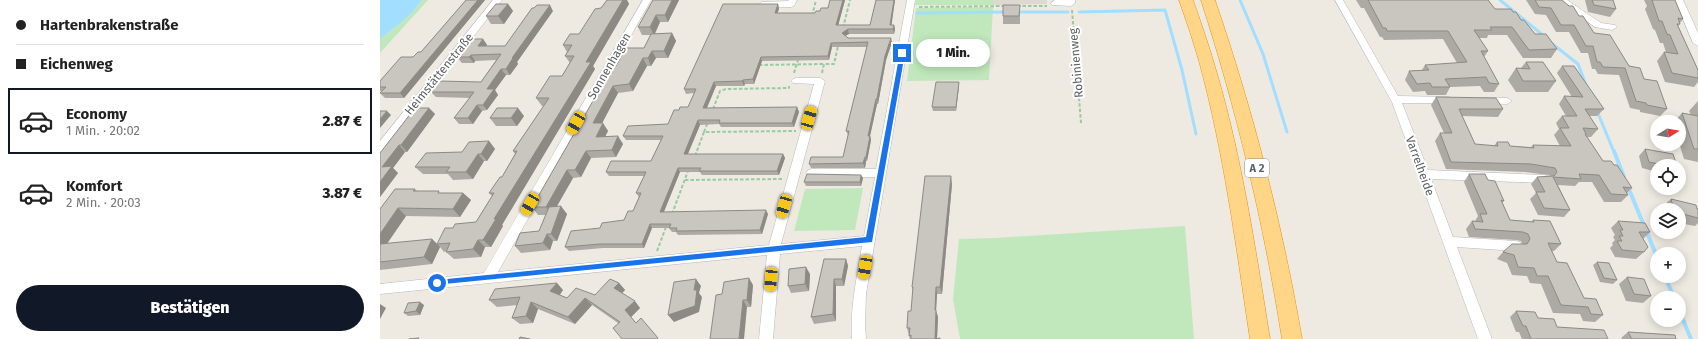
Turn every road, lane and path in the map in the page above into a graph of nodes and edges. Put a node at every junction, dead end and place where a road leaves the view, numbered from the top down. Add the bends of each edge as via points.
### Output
1 (498, 0) edge
2 (646, 0) edge
3 (816, 0) edge
4 (850, 0) edge
5 (1186, 0) edge
6 (1208, 0) edge
7 (1339, 0) edge
8 (1561, 0) edge
9 (1679, 0) edge
10 (1071, 1) edge
11 (792, 2) edge
12 (1055, 3) joint
13 (911, 4) edge
14 (755, 5) edge
15 (809, 22) edge
16 (1612, 27) dead end
17 (843, 28) edge
18 (839, 43) edge
19 (1698, 43) edge
20 (798, 58) edge
21 (796, 64) junction
22 (824, 64) junction
23 (758, 65) edge
24 (793, 80) junction
25 (820, 81) junction
26 (1395, 98) junction
27 (1459, 100) edge
28 (1475, 100) edge
29 (1507, 101) dead end
30 (712, 112) edge
31 (710, 119) edge
32 (1081, 123) dead end
33 (805, 131) junction
34 (704, 132) junction
35 (380, 148) edge
36 (693, 160) edge
37 (690, 167) edge
38 (812, 173) edge
39 (881, 173) junction
40 (1423, 174) junction
41 (792, 179) junction
42 (1544, 179) edge
43 (685, 180) junction
44 (670, 217) edge
45 (667, 224) edge
46 (869, 240) junction
47 (1448, 242) junction
48 (1516, 246) edge
49 (774, 249) junction
50 (652, 261) junction
51 (488, 278) junction
52 (380, 289) edge
53 (766, 339) edge
54 (859, 339) edge
55 (1260, 339) edge
56 (1292, 339) edge
57 (1485, 339) edge

1 - 35 street, Heimstättenstraße
2 - 51 street, Sonnenhagen
3 - 15 path
4 - 17 path
5 - 55 highway, A 2 via 1206,61 1223,131 1241,218
6 - 56 highway, A 2 via 1229,61 1249,133 1270,222
7 - 26 street, Varrelheide
8 - 16 street via 1598,24
9 - 19 street
10 - 12 street
10 - 32 path, Robinienweg
11 - 14 street
12 - 13 path via 1048,6
13 - 39 street via 901,38
18 - 22 path via 834,64
20 - 21 path
21 - 22 path
21 - 23 path
21 - 24 path
22 - 25 path
24 - 25 street
24 - 30 path via 789,88 720,91
25 - 33 street
26 - 27 street
26 - 40 street, Varrelheide
28 - 29 street
31 - 34 path
33 - 34 path
33 - 41 street
34 - 36 path
37 - 43 path
38 - 39 street
39 - 46 street
40 - 42 street
40 - 47 street, Varrelheide
41 - 43 path
41 - 49 street
43 - 44 path
45 - 50 path
46 - 49 street
46 - 54 street via 860,294
47 - 48 street
47 - 57 street, Varrelheide
49 - 50 street
49 - 53 street
50 - 51 street
51 - 52 street

